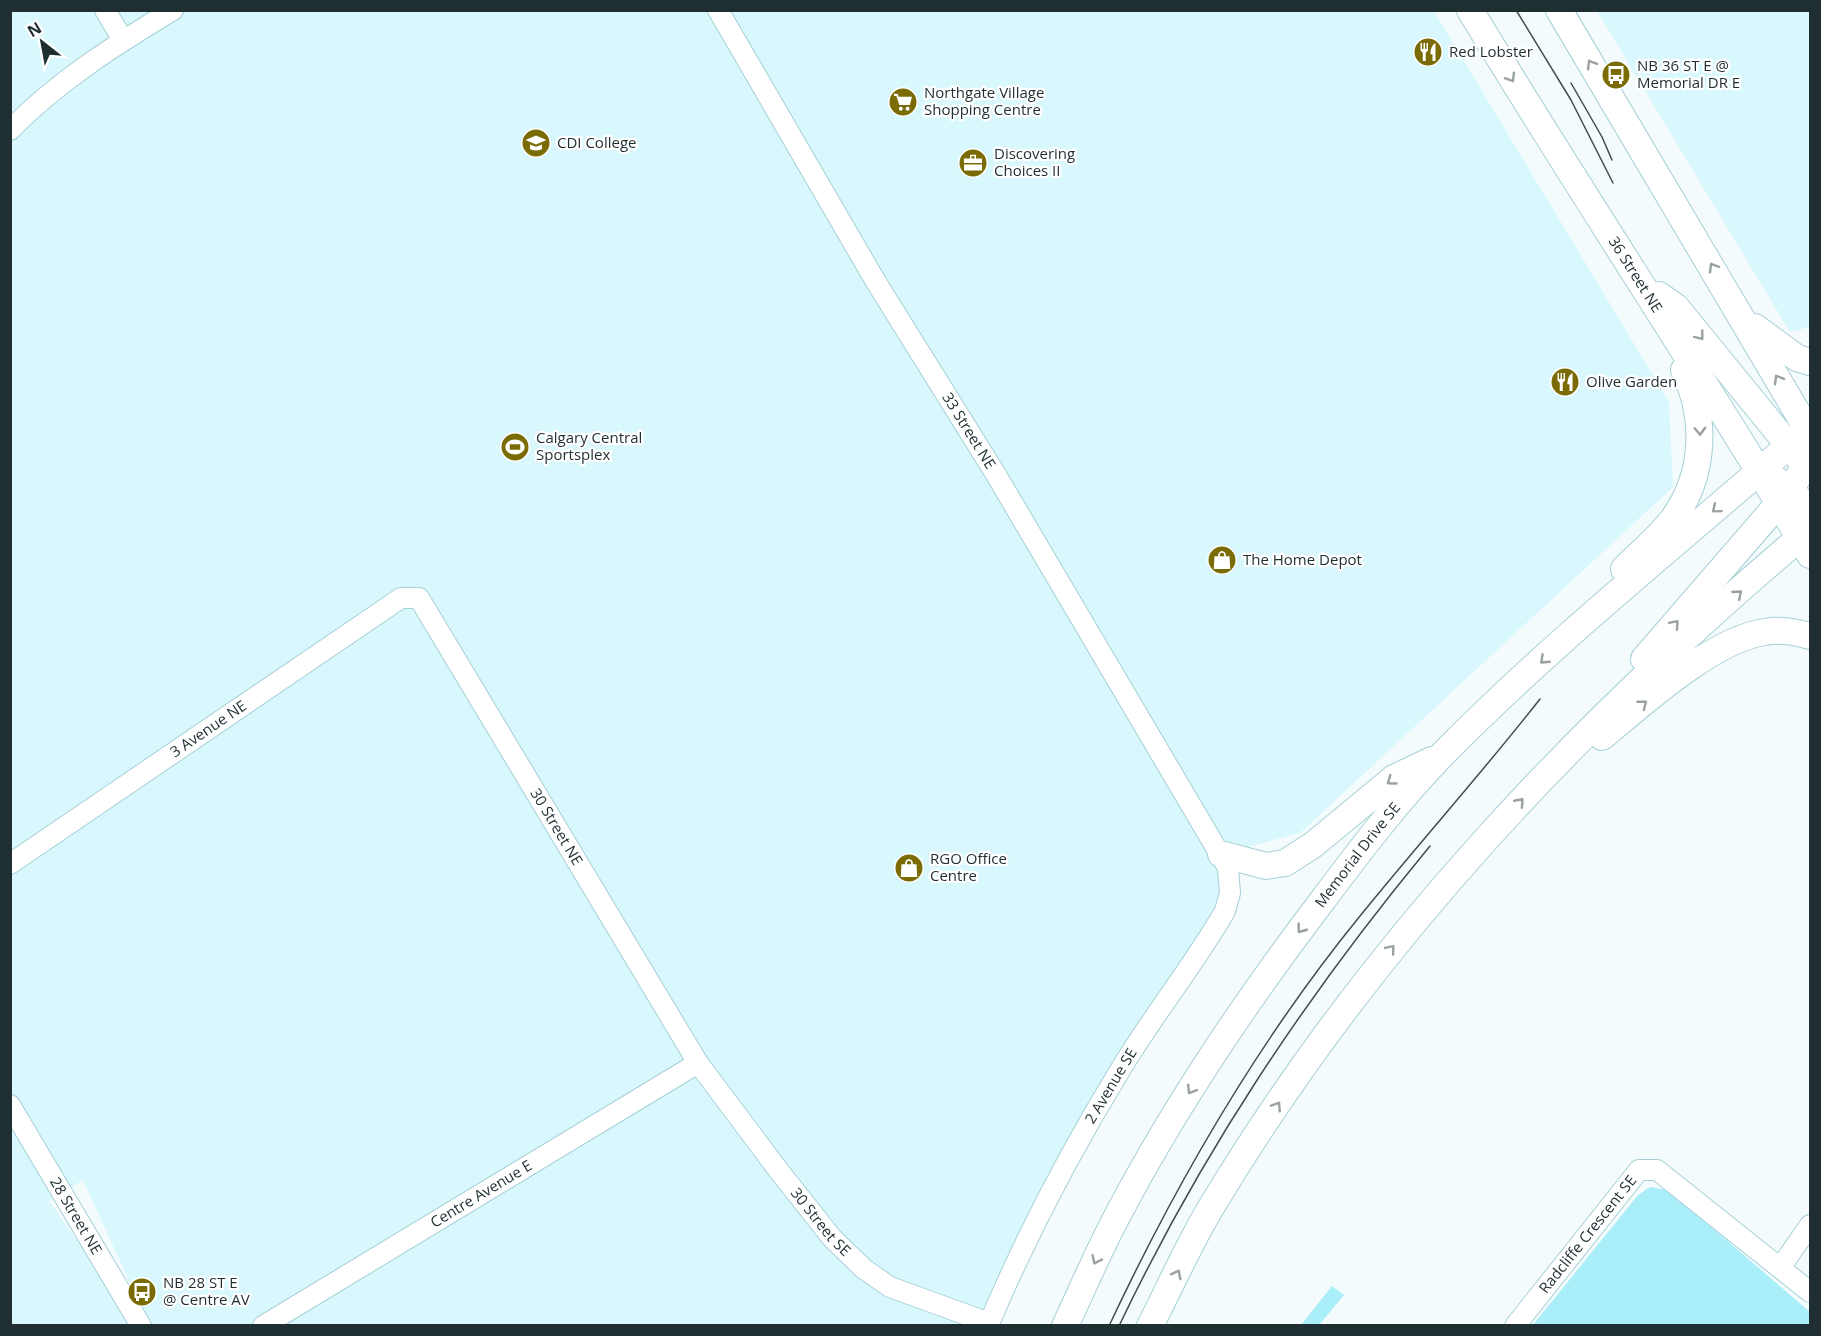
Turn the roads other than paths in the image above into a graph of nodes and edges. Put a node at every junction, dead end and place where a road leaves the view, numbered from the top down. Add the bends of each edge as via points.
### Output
1 (105, 10) edge
2 (174, 10) edge
3 (718, 10) edge
4 (1470, 10) edge
5 (1559, 10) edge
6 (123, 40) junction
7 (10, 130) edge
8 (1642, 283) junction
9 (1663, 316) junction
10 (1743, 317) junction
11 (1810, 362) edge
12 (1806, 445) edge
13 (1762, 472) junction
14 (1785, 495) junction
15 (1809, 525) edge
16 (408, 598) joint
17 (1586, 620) junction
18 (1810, 636) edge
19 (1630, 688) junction
20 (1443, 754) junction
21 (1545, 774) junction
22 (1221, 854) junction
23 (10, 864) edge
24 (698, 1063) junction
25 (10, 1105) edge
26 (1810, 1225) edge
27 (1780, 1268) junction
28 (1810, 1292) edge
29 (988, 1324) edge
30 (141, 1326) edge
31 (263, 1326) edge
32 (1065, 1326) edge
33 (1150, 1326) edge
34 (1515, 1326) edge

1 - 6 street
2 - 6 street
3 - 22 street, 33 Street NE via 870,272
4 -> 8 main road, 36 Street NE
10 -> 5 main road
6 - 7 street via 76,73
8 - 9 main road, 36 Street NE
8 -> 12 main road via 1676,307
9 - 13 main road, 36 Street NE
9 -> 17 main road via 1700,415 1698,461 1673,519 1612,581
10 - 11 main road via 1784,350
12 -> 10 main road
12 - 13 main road, Memorial Drive SE
12 - 14 main road
13 - 14 main road
13 -> 17 main road, Memorial Drive SE
14 - 15 main road
19 -> 14 main road via 1642,662
19 -> 15 main road
16 - 23 street, 3 Avenue NE via 401,598
16 - 24 street, 30 Street NE via 419,598
17 -> 20 main road, Memorial Drive SE
21 -> 18 main road via 1572,763 1680,675 1724,647 1763,632 1790,631
19 - 21 main road
20 -> 22 main road via 1394,778 1313,845 1285,862 1266,866
20 -> 32 main road, Memorial Drive SE via 1348,866 1272,966 1184,1102 1114,1222
33 -> 21 main road via 1209,1211 1301,1068 1401,938
22 - 29 street, 2 Avenue SE via 1230,883 1225,911 1166,998 1078,1142
24 - 29 street, 30 Street SE via 832,1238 864,1269 890,1287
24 - 31 street, Centre Avenue E
25 - 30 street, 28 Street NE
26 - 27 street
27 - 28 street, Radcliffe Crescent SE
27 - 34 street, Radcliffe Crescent SE via 1657,1170 1639,1170

